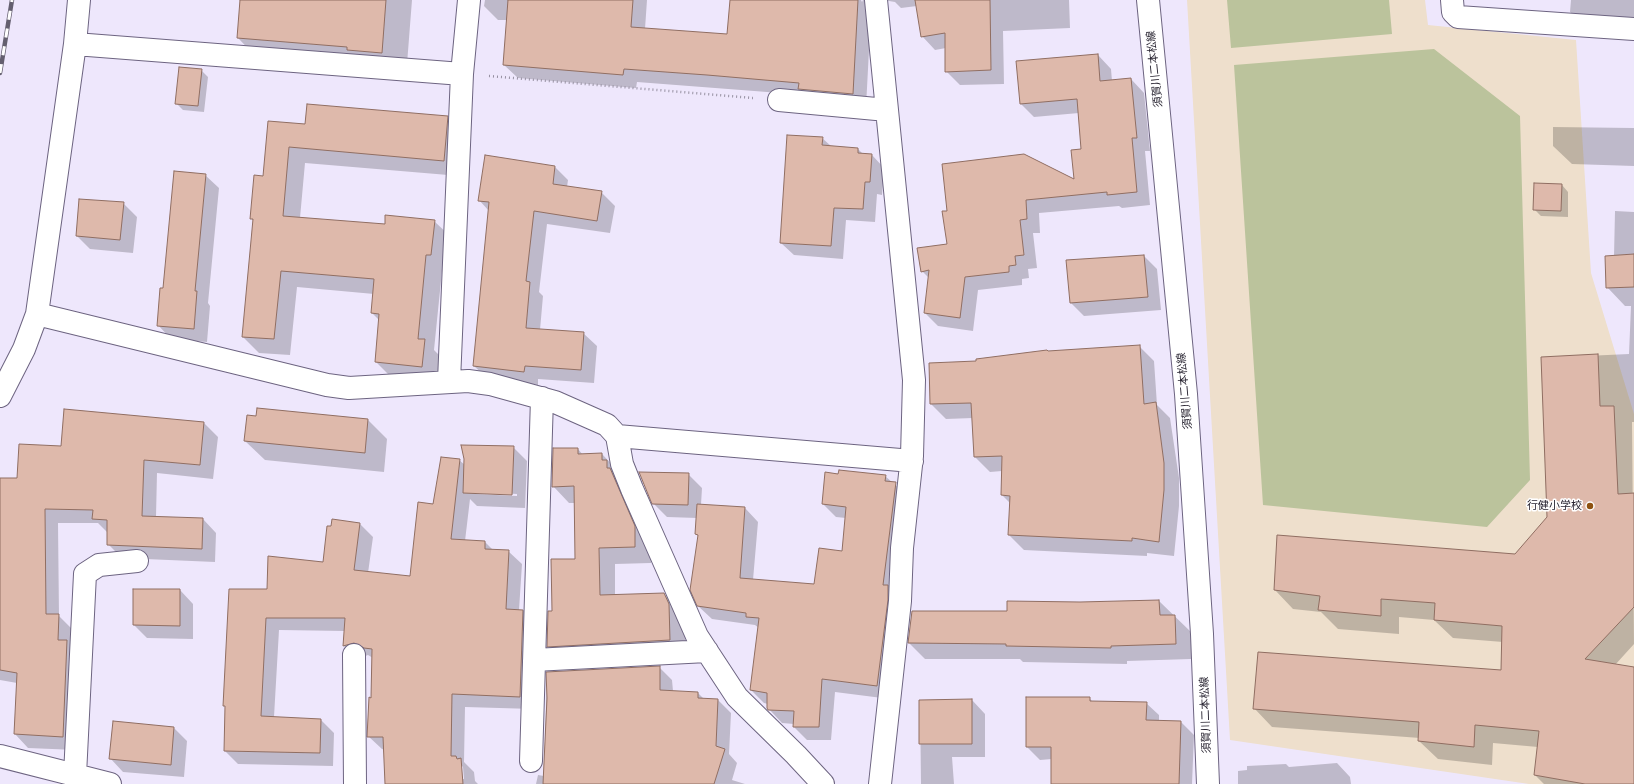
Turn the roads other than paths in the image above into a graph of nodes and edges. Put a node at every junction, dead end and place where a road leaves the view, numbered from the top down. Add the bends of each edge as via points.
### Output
1 (79, 0) edge
2 (469, 0) edge
3 (876, 0) edge
4 (1148, 0) edge
5 (1452, 0) edge
6 (1634, 29) edge
7 (75, 44) junction
8 (462, 74) junction
9 (779, 100) road end
10 (887, 110) junction
11 (37, 314) junction
12 (449, 381) junction
13 (0, 396) edge
14 (542, 398) junction
15 (617, 436) junction
16 (912, 461) junction
17 (137, 561) dead end
18 (707, 651) junction
19 (354, 655) dead end
20 (534, 660) junction
21 (0, 756) edge
22 (531, 761) dead end
23 (75, 775) junction
24 (110, 784) edge
25 (355, 784) edge
26 (823, 784) edge
27 (880, 784) edge
28 (1208, 784) edge

1 - 7 street
2 - 8 street
3 - 10 street
4 - 28 street, 須賀川二本松線 via 1187,402 1202,634
5 - 6 street via 1454,12 1458,17
7 - 8 street
7 - 11 street
8 - 12 street
9 - 10 street
10 - 16 street via 914,380
11 - 12 street via 327,385 349,388
11 - 13 street via 24,349
12 - 14 street via 490,384
14 - 15 street via 607,426
14 - 20 street
15 - 16 street
15 - 18 street via 622,464 632,489 696,636
16 - 27 street
17 - 23 street via 99,565 85,574
18 - 20 street
18 - 26 street via 736,697
19 - 25 street
20 - 22 street
21 - 23 street
23 - 24 street

